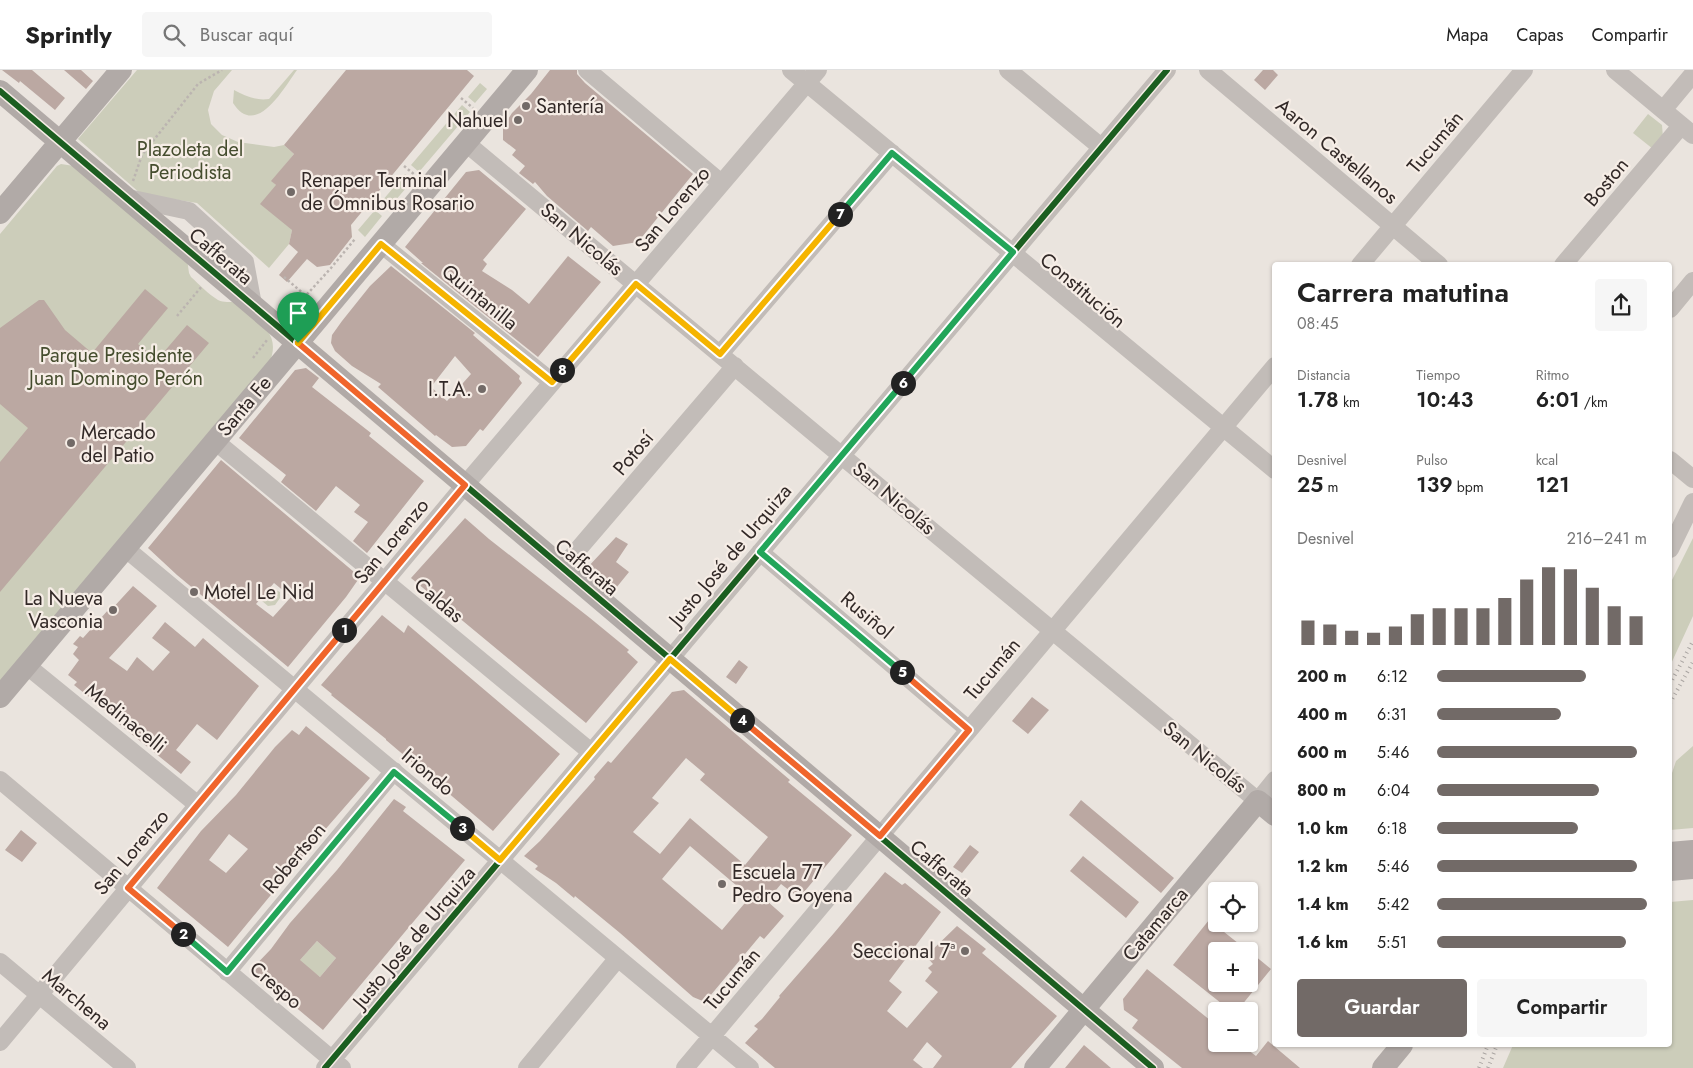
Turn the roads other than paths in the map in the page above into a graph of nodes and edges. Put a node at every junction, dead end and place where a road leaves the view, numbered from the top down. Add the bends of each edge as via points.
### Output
1 (121, 70) edge
2 (527, 70) edge
3 (586, 70) edge
4 (791, 70) edge
5 (1008, 70) edge
6 (1167, 70) edge
7 (1208, 70) edge
8 (1524, 70) edge
9 (1614, 70) edge
10 (1693, 74) edge
11 (812, 76) edge
12 (0, 91) edge
13 (1662, 110) junction
14 (1687, 131) edge
15 (60, 141) junction
16 (466, 143) junction
17 (1101, 147) junction
18 (892, 153) junction
19 (721, 184) junction
20 (130, 192) junction
21 (0, 213) edge
22 (1393, 226) junction
23 (381, 244) junction
24 (1013, 252) junction
25 (1363, 262) edge
26 (1435, 262) edge
27 (1566, 262) edge
28 (1693, 281) edge
29 (636, 284) junction
30 (254, 305) junction
31 (1672, 307) edge
32 (298, 343) junction
33 (720, 354) junction
34 (735, 366) junction
35 (1272, 370) edge
36 (552, 382) junction
37 (1223, 428) junction
38 (215, 442) junction
39 (842, 455) junction
40 (1672, 462) edge
41 (1272, 468) edge
42 (1693, 479) edge
43 (465, 485) junction
44 (1693, 502) edge
45 (1672, 546) edge
46 (125, 548) junction
47 (760, 552) junction
48 (563, 568) junction
49 (384, 582) junction
50 (1052, 632) junction
51 (670, 659) junction
52 (26, 665) junction
53 (295, 689) junction
54 (0, 697) edge
55 (969, 730) junction
56 (591, 752) junction
57 (394, 772) junction
58 (0, 780) edge
59 (1272, 784) edge
60 (1258, 801) junction
61 (198, 804) junction
62 (1272, 813) edge
63 (880, 836) junction
64 (1693, 851) edge
65 (1672, 853) edge
66 (500, 860) junction
67 (1693, 868) edge
68 (1672, 870) edge
69 (128, 888) junction
70 (618, 958) junction
71 (0, 962) edge
72 (227, 972) junction
73 (39, 995) junction
74 (1084, 1010) junction
75 (712, 1036) junction
76 (0, 1042) edge
77 (1400, 1047) edge
78 (333, 1065) edge
79 (127, 1068) edge
80 (527, 1068) edge
81 (685, 1068) edge
82 (750, 1068) edge
83 (1035, 1068) edge
84 (1153, 1068) edge
85 (1383, 1068) edge

1 - 15 main road
2 - 16 main road, Santa Fe
3 - 19 street
4 - 11 street, Constitución
5 - 17 street
6 - 17 street, Justo José de Urquiza
7 - 22 street, Aaron Castellanos
8 - 22 street, Tucumán
9 - 13 street
10 - 13 street
11 - 18 street, Constitución
11 - 19 street, San Lorenzo
12 - 15 main road, Cafferata
13 - 14 street
14 - 27 street, Boston
15 - 20 main road, Cafferata
15 - 21 main road
16 - 23 main road, Santa Fe
16 - 29 street, San Nicolás
17 - 24 street, Justo José de Urquiza
18 - 24 street, Constitución
18 - 33 street
19 - 29 street, San Lorenzo
20 - 30 main road, Cafferata
20 - 30 street via 189,211 245,262
22 - 25 street, Tucumán
22 - 26 street, Aaron Castellanos
23 - 32 main road, Santa Fe
23 - 36 street, Quintanilla
24 - 37 street, Constitución
24 - 39 street, Justo José de Urquiza
28 - 31 street
29 - 33 street, San Nicolás
29 - 36 street, San Lorenzo
30 - 32 main road, Cafferata
32 - 38 main road, Santa Fe
32 - 43 main road, Cafferata
33 - 34 street, San Nicolás
34 - 39 street, San Nicolás
34 - 48 street, Potosí
35 - 37 street, Tucumán
36 - 43 street, San Lorenzo
37 - 41 street, Constitución
37 - 50 street, Tucumán
38 - 46 main road, Santa Fe
38 - 49 street, Caldas
39 - 47 street, Justo José de Urquiza
39 - 50 street, San Nicolás
40 - 42 street
43 - 48 main road, Cafferata
43 - 49 street, San Lorenzo
44 - 45 street
46 - 52 main road, Santa Fe
46 - 53 street, Iriondo
47 - 51 street, Justo José de Urquiza
47 - 55 street, Rusiñol
48 - 51 main road, Cafferata
49 - 53 street, San Lorenzo
49 - 56 street, Caldas
50 - 55 street, Tucumán
50 - 60 street, San Nicolás
51 - 56 street, Justo José de Urquiza
51 - 63 main road, Cafferata
52 - 54 main road, Santa Fe
52 - 61 street, Medinacelli
53 - 57 street, Iriondo
53 - 61 street, San Lorenzo
55 - 63 street, Tucumán
56 - 66 street, Justo José de Urquiza
57 - 66 street, Iriondo
57 - 72 street, Robertson
58 - 69 street, Crespo
59 - 60 street, Catamarca
60 - 62 main road, San Nicolás
60 - 74 main road, Catamarca
61 - 69 street, San Lorenzo
63 - 74 main road, Cafferata
63 - 75 street, Tucumán
64 - 65 main road
66 - 70 street, Iriondo
66 - 78 street, Justo José de Urquiza
67 - 68 main road
69 - 72 street, Crespo
69 - 73 street, San Lorenzo
70 - 75 street, Iriondo
70 - 80 street
71 - 73 street, Marchena
72 - 78 street, Crespo
73 - 76 street, San Lorenzo
73 - 79 street, Marchena
74 - 83 main road, Catamarca
74 - 84 main road, Cafferata
75 - 81 street, Tucumán
75 - 82 street, Iriondo
77 - 85 main road

